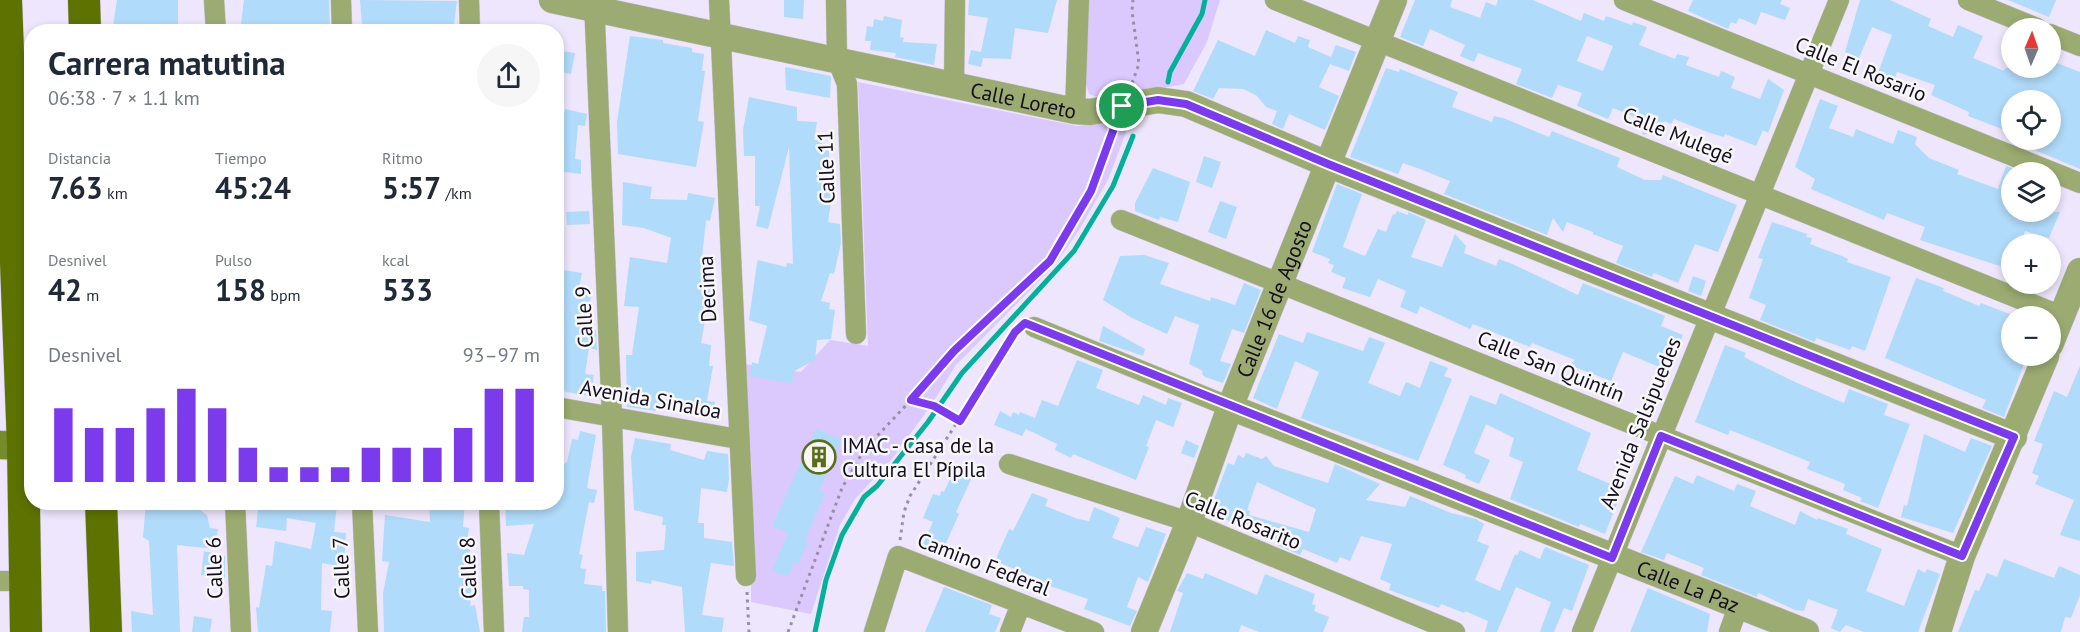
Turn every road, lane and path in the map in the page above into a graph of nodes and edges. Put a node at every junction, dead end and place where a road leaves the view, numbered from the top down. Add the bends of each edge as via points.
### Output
1 (6, 0) edge
2 (84, 0) edge
3 (214, 0) edge
4 (340, 0) edge
5 (469, 0) edge
6 (552, 0) edge
7 (718, 0) edge
8 (836, 0) edge
9 (955, 0) edge
10 (1079, 0) edge
11 (1133, 0) edge
12 (1275, 0) edge
13 (1394, 0) edge
14 (1624, 0) edge
15 (1839, 0) edge
16 (1968, 0) edge
17 (594, 5) edge
18 (2012, 18) edge
19 (85, 24) edge
20 (216, 24) edge
21 (342, 24) edge
22 (470, 24) edge
23 (720, 36) junction
24 (2061, 38) edge
25 (1378, 40) junction
26 (2080, 46) edge
27 (8, 49) junction
28 (837, 59) junction
29 (1809, 74) junction
30 (954, 85) junction
31 (24, 88) edge
32 (1122, 106) junction
33 (1075, 111) junction
34 (22, 149) edge
35 (1328, 164) junction
36 (2080, 183) edge
37 (1761, 194) junction
38 (1121, 220) dead end
39 (2080, 271) edge
40 (1281, 284) junction
41 (1708, 316) junction
42 (2062, 316) joint
43 (1034, 327) joint
44 (856, 334) dead end
45 (2042, 366) edge
46 (911, 400) junction
47 (1230, 407) junction
48 (564, 409) edge
49 (612, 418) junction
50 (960, 421) junction
51 (1661, 436) junction
52 (2014, 437) junction
53 (738, 439) junction
54 (11, 446) edge
55 (1009, 464) dead end
56 (101, 510) edge
57 (235, 510) edge
58 (362, 510) edge
59 (489, 510) edge
60 (1189, 522) junction
61 (898, 556) junction
62 (1962, 556) junction
63 (1612, 558) junction
64 (746, 576) joint
65 (13, 581) edge
66 (1021, 604) junction
67 (1738, 607) junction
68 (26, 632) edge
69 (106, 632) edge
70 (241, 632) edge
71 (368, 632) edge
72 (494, 632) edge
73 (618, 632) edge
74 (749, 632) edge
75 (788, 632) edge
76 (874, 632) edge
77 (1010, 632) edge
78 (1095, 632) edge
79 (1144, 632) edge
80 (1455, 632) edge
81 (1582, 632) edge
82 (1729, 632) edge
83 (1806, 632) edge
84 (1938, 632) edge

1 - 27 main road
2 - 19 main road
3 - 20 street
4 - 21 street
5 - 22 street
6 - 17 street, Calle Loreto
7 - 23 street, Decima
8 - 28 street, Calle 11
9 - 30 street
10 - 33 street
11 - 32 path via 1139,64
12 - 25 street, Calle Mulegé
13 - 25 street, Calle 16 de Agosto
14 - 29 street, Calle El Rosario
15 - 29 street, Avenida Salsipuedes
16 - 18 street
17 - 23 street, Calle Loreto
17 - 49 street, Calle 9
23 - 28 street, Calle Loreto
23 - 53 street, Decima
24 - 26 street
25 - 35 street, Calle 16 de Agosto
25 - 37 street, Calle Mulegé
27 - 31 main road
27 - 34 main road
28 - 30 street, Calle Loreto
28 - 44 street, Calle 11 via 847,84
29 - 36 street, Calle El Rosario
29 - 37 street, Avenida Salsipuedes
30 - 33 street, Calle Loreto
32 - 33 street, Calle Loreto
32 - 35 street, Calle Loreto via 1158,100 1186,104
32 - 46 path via 1091,191 1050,261 954,351
34 - 54 main road
35 - 40 street, Calle 16 de Agosto
35 - 41 street, Calle Loreto
37 - 41 street, Avenida Salsipuedes
37 - 42 street, Calle Mulegé
38 - 40 street, Calle San Quintín
39 - 42 street
40 - 47 street, Calle 16 de Agosto
40 - 51 street, Calle San Quintín
41 - 51 street, Avenida Salsipuedes
41 - 52 street, Calle Loreto
43 - 47 street, Calle La Paz
43 - 50 path via 1025,323 1015,332
45 - 52 street
46 - 50 path via 934,406
46 - 75 path via 864,450 842,489
47 - 60 street, Calle 16 de Agosto
47 - 63 street, Calle La Paz
48 - 49 street, Avenida Sinaloa
49 - 53 street, Avenida Sinaloa
49 - 73 street, Calle 9
50 - 61 path via 910,496
51 - 62 street, Calle San Quintín
51 - 63 street, Avenida Salsipuedes
52 - 62 street
53 - 64 street, Decima
54 - 65 main road
55 - 60 street, Calle Rosarito
56 - 69 main road
57 - 70 street, Calle 6
58 - 71 street, Calle 7
59 - 72 street, Calle 8
60 - 79 street, Calle 16 de Agosto
60 - 80 street, Calle Rosarito
61 - 66 street, Camino Federal
61 - 76 street, Camino Federal
62 - 84 street
63 - 67 street, Calle La Paz
63 - 81 street, Avenida Salsipuedes
64 - 74 path
65 - 68 main road
66 - 77 street
66 - 78 street, Camino Federal
67 - 82 street
67 - 83 street, Calle La Paz

